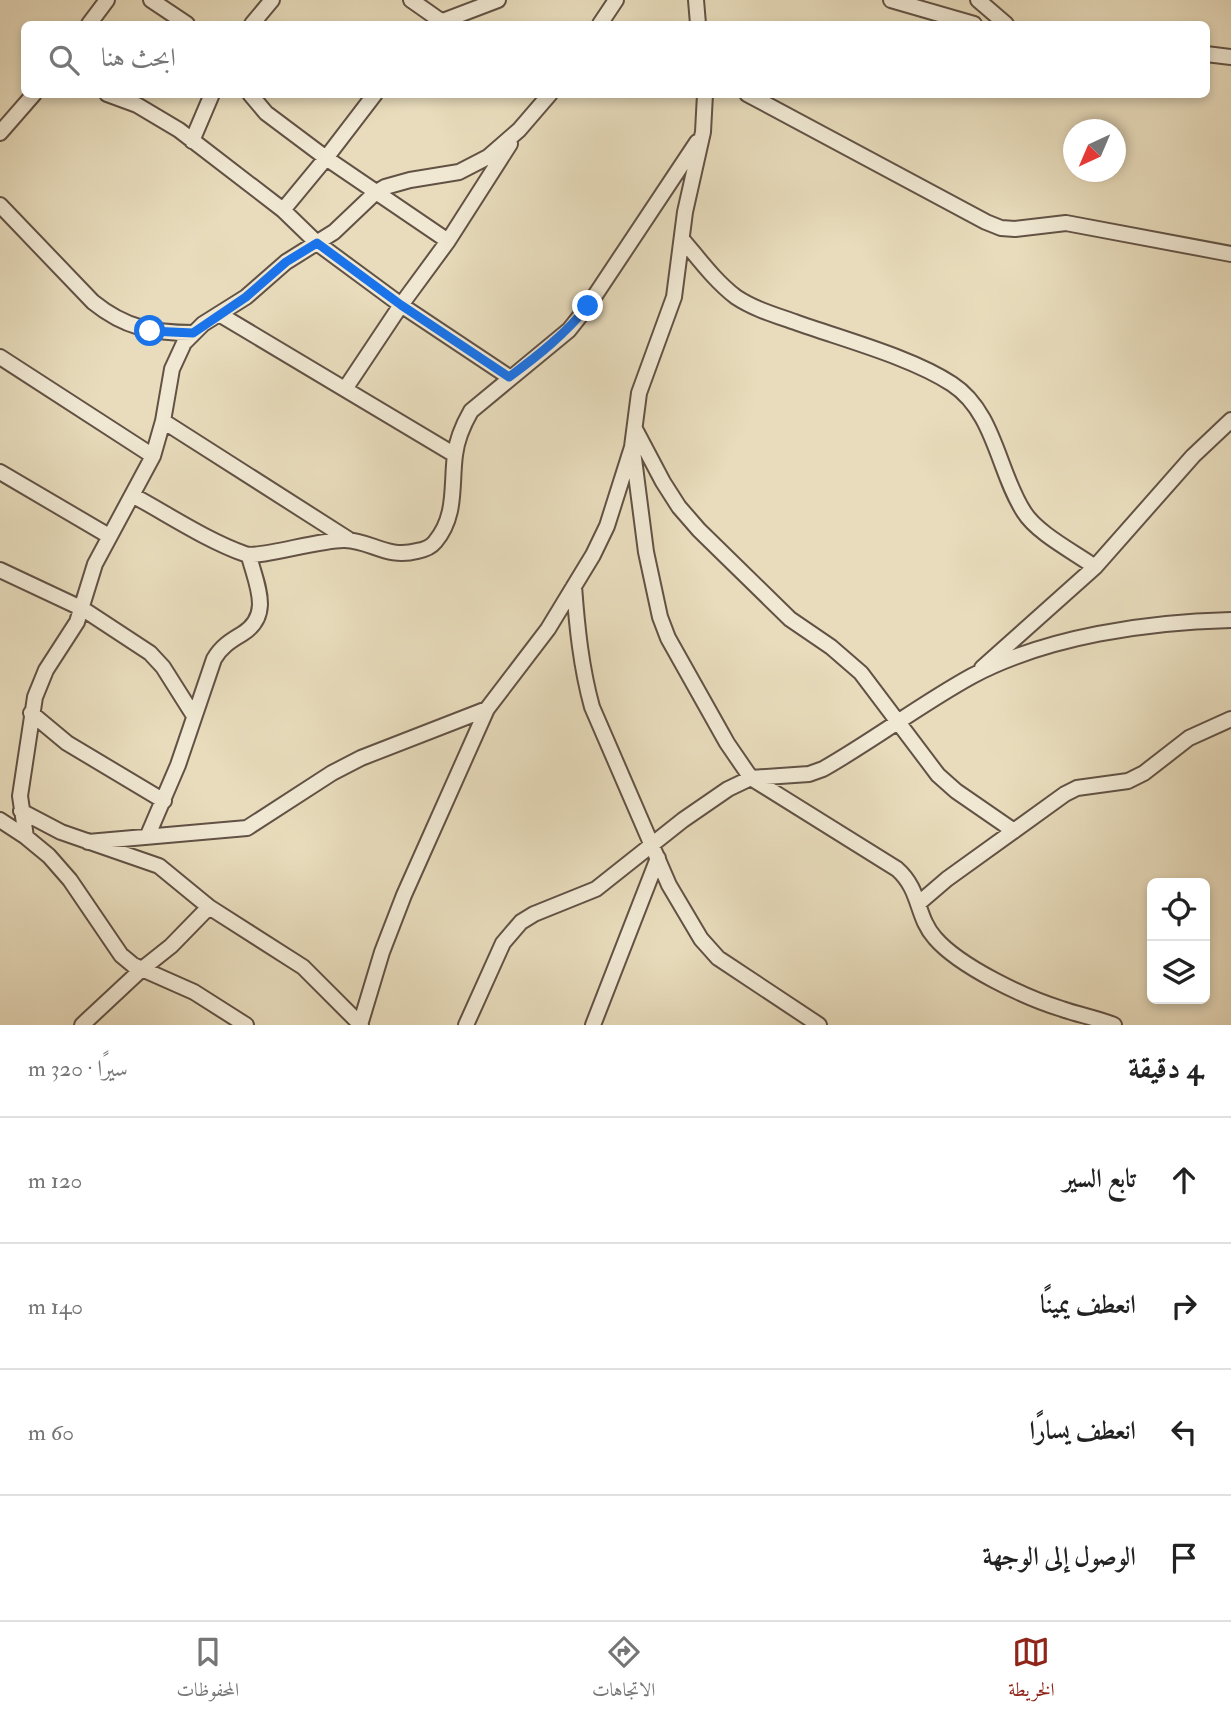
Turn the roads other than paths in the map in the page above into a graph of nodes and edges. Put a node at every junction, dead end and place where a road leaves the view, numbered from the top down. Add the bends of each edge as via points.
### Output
1 (107, 0) edge
2 (151, 0) edge
3 (272, 0) edge
4 (411, 0) edge
5 (498, 0) edge
6 (616, 0) edge
7 (696, 0) edge
8 (891, 0) edge
9 (978, 0) edge
10 (91, 21) edge
11 (182, 21) edge
12 (254, 21) edge
13 (436, 21) edge
14 (443, 21) edge
15 (602, 21) edge
16 (698, 21) edge
17 (964, 21) edge
18 (1002, 21) edge
19 (1210, 54) edge
20 (1231, 57) edge
21 (31, 98) edge
22 (117, 98) edge
23 (210, 98) edge
24 (253, 98) edge
25 (372, 98) edge
26 (547, 98) edge
27 (705, 98) edge
28 (754, 98) edge
29 (519, 130) junction
30 (703, 132) junction
31 (0, 133) edge
32 (192, 141) junction
33 (326, 158) junction
34 (375, 193) junction
35 (0, 205) edge
36 (283, 210) junction
37 (682, 239) junction
38 (448, 241) junction
39 (317, 243) junction
40 (1231, 254) edge
41 (401, 305) junction
42 (219, 314) junction
43 (193, 333) junction
44 (0, 358) edge
45 (509, 377) junction
46 (345, 389) junction
47 (1231, 420) edge
48 (163, 421) junction
49 (635, 429) junction
50 (632, 447) junction
51 (455, 455) junction
52 (153, 456) junction
53 (0, 472) edge
54 (132, 495) junction
55 (109, 536) junction
56 (349, 540) junction
57 (249, 556) junction
58 (1095, 567) junction
59 (0, 570) edge
60 (574, 586) junction
61 (83, 609) junction
62 (1231, 620) edge
63 (973, 676) junction
64 (487, 709) junction
65 (31, 713) junction
66 (194, 716) junction
67 (1231, 719) edge
68 (898, 722) junction
69 (751, 778) junction
70 (164, 801) junction
71 (21, 811) junction
72 (0, 820) edge
73 (1014, 831) junction
74 (148, 835) junction
75 (26, 837) junction
76 (88, 842) junction
77 (655, 851) junction
78 (919, 903) junction
79 (209, 907) junction
80 (142, 969) junction
81 (82, 1025) edge
82 (246, 1025) edge
83 (360, 1025) edge
84 (466, 1025) edge
85 (593, 1025) edge
86 (818, 1025) edge
87 (1114, 1025) edge

1 - 10 street
2 - 11 street
3 - 12 street
4 - 13 street
5 - 14 street
6 - 15 street
7 - 16 street
8 - 17 street
9 - 18 street
19 - 20 street
21 - 31 street
22 - 32 street via 150,112
23 - 32 street
24 - 33 street via 266,113
25 - 33 street
26 - 29 street
27 - 30 street
28 - 40 street via 1001,228 1066,223
29 - 34 street via 476,165
29 - 38 street
30 - 37 street
30 - 45 street via 569,330
32 - 36 street
33 - 34 street
33 - 36 street
34 - 38 street
34 - 39 street
35 - 43 street via 106,313 150,331
36 - 39 street
37 - 49 street via 674,297 639,393
37 - 58 street via 737,298 953,384 982,417 1025,515
38 - 41 street
39 - 41 street
39 - 42 street
41 - 45 street
41 - 46 street
42 - 43 street
42 - 46 street
43 - 48 street via 172,369
44 - 52 street
45 - 51 street via 471,411
46 - 51 street
47 - 58 street
48 - 52 street
48 - 56 street
49 - 50 street
49 - 68 street via 663,482 699,530 790,619 847,659
50 - 60 street via 607,526
50 - 69 street via 660,617 718,727
51 - 56 street via 454,497 443,529 431,546 395,555
52 - 54 street
53 - 55 street
54 - 55 street
54 - 57 street
55 - 61 street via 91,572
56 - 57 street
57 - 66 street via 260,615 218,652
58 - 63 street
59 - 61 street
60 - 64 street via 548,629
60 - 77 street via 578,640 592,706
61 - 65 street via 46,670
61 - 66 street via 155,658
62 - 63 street via 1136,628 1062,642
63 - 68 street
64 - 74 street via 361,758 247,828
64 - 83 street via 404,895
65 - 70 street via 67,743
65 - 71 street
66 - 70 street
67 - 73 street via 1189,738 1128,781 1077,788
68 - 69 street via 823,769
68 - 73 street via 956,791
69 - 77 street via 719,795
69 - 78 street via 897,869
70 - 74 street
71 - 75 street
71 - 76 street
72 - 75 street
73 - 78 street
74 - 76 street
75 - 80 street via 70,880 121,955
76 - 79 street via 159,866
77 - 84 street via 596,889 534,914 511,931
77 - 85 street
77 - 86 street via 684,913 718,958
78 - 87 street via 934,937 973,967 1044,1003
79 - 80 street
79 - 83 street via 303,967
80 - 81 street
80 - 82 street via 194,992

